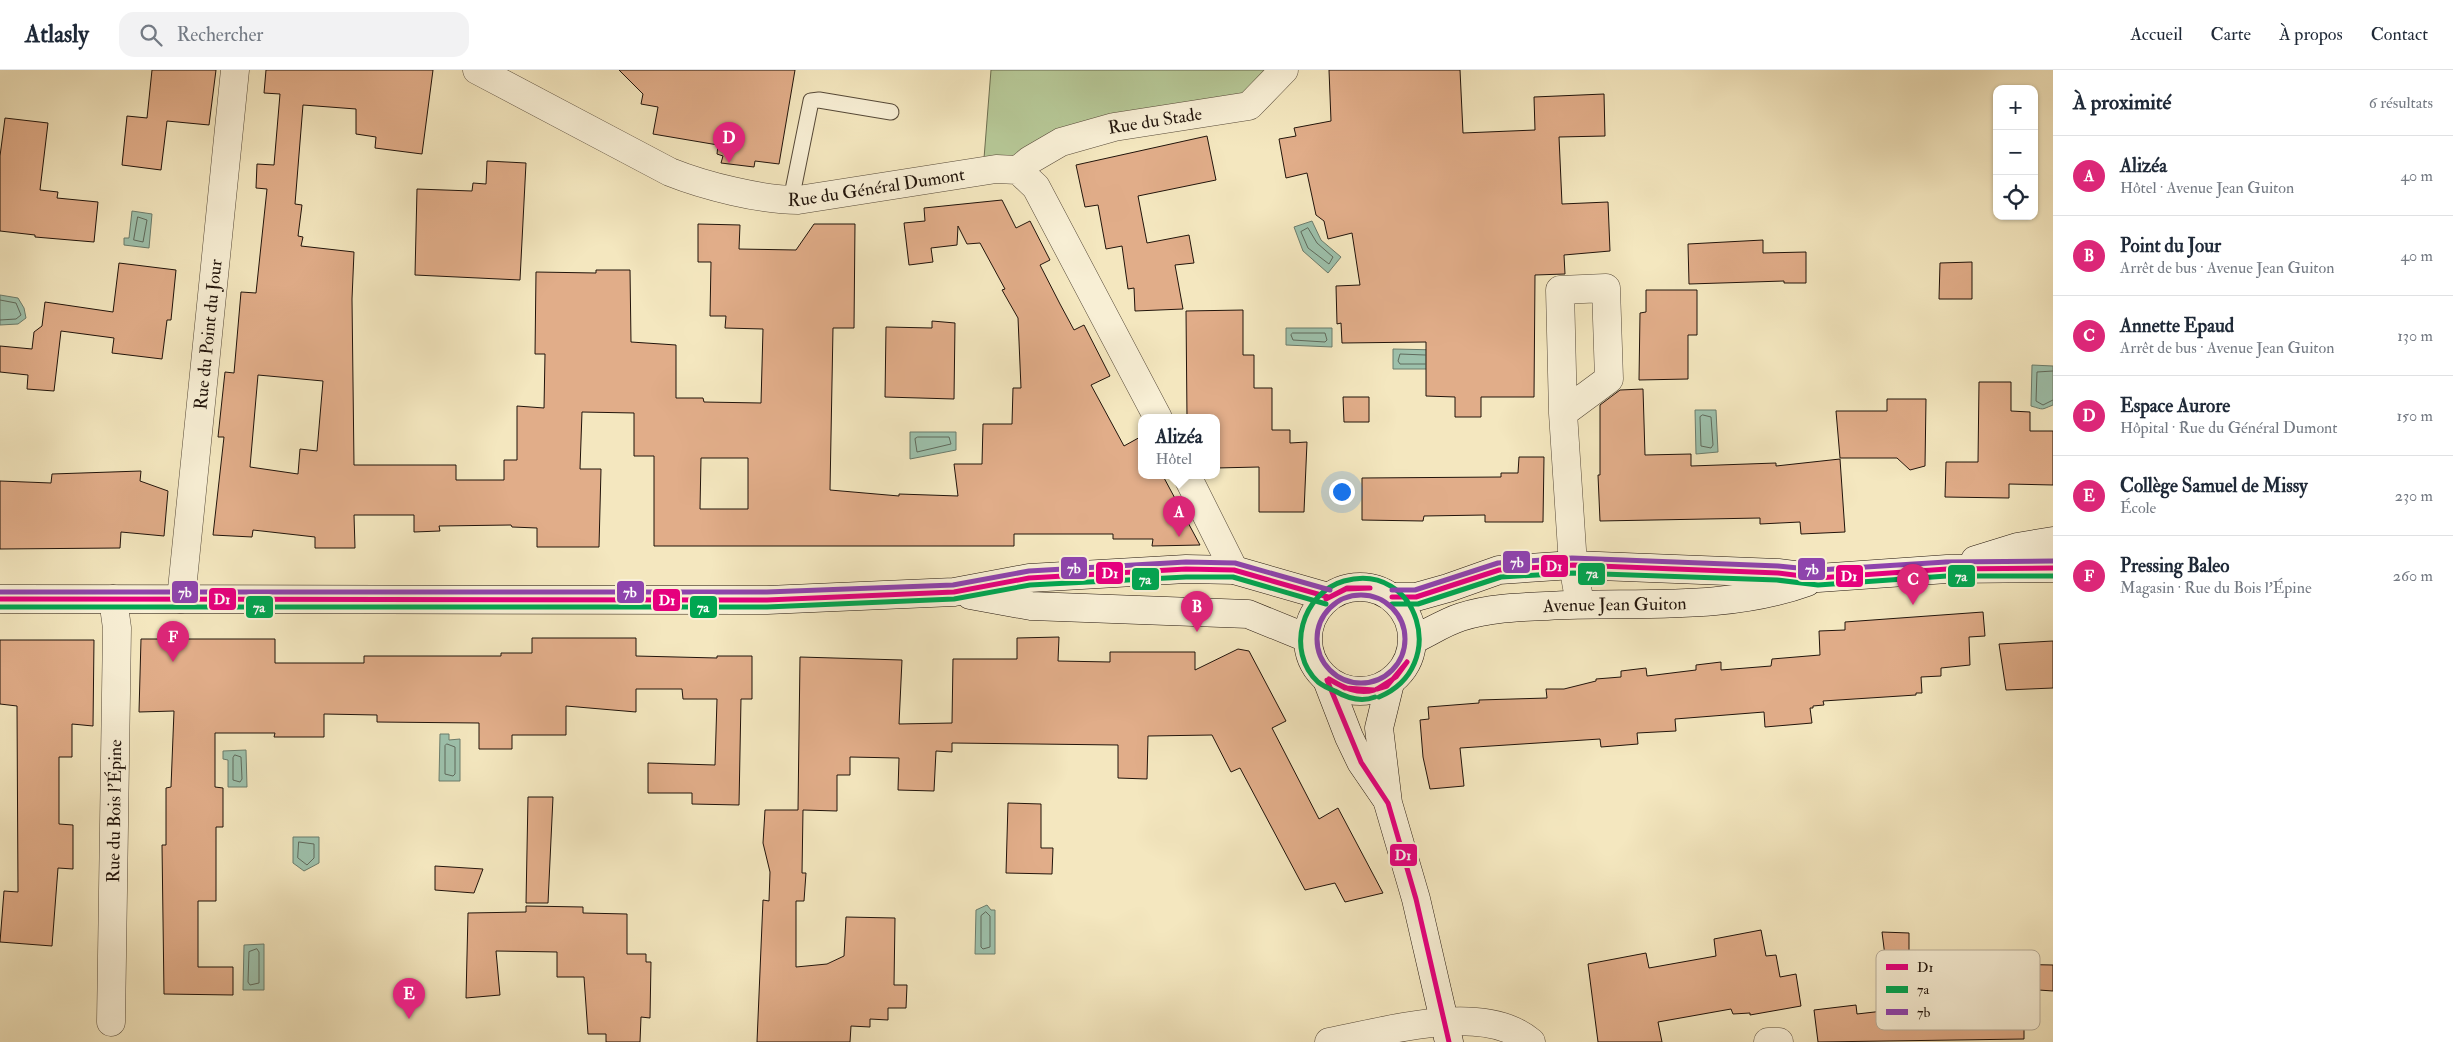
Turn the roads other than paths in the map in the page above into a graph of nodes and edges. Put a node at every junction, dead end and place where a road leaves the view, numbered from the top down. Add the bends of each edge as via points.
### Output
1 (235, 70) edge
2 (477, 70) edge
3 (1284, 70) edge
4 (892, 112) dead end
5 (1018, 170) junction
6 (791, 200) junction
7 (1563, 413) dead end
8 (1156, 414) edge
9 (1188, 479) edge
10 (2053, 540) edge
11 (1573, 565) junction
12 (2053, 568) edge
13 (1947, 569) junction
14 (1234, 570) junction
15 (1818, 578) junction
16 (954, 592) junction
17 (1328, 597) junction
18 (1392, 597) junction
19 (0, 599) edge
20 (113, 599) junction
21 (181, 599) junction
22 (1580, 604) junction
23 (1307, 638) junction
24 (1413, 640) junction
25 (1328, 680) junction
26 (1390, 683) junction
27 (1388, 803) junction
28 (111, 1022) dead end
29 (1447, 1031) edge
30 (1329, 1042) edge
31 (1531, 1042) edge
32 (1768, 1042) edge
33 (1779, 1042) edge

1 - 21 main road, Rue du Point du Jour
2 - 6 main road, Rue du Général Dumont via 670,172 692,181
3 - 5 main road, Rue du Stade via 1249,106 1114,128 1061,142
4 - 6 lane via 811,101
5 - 6 main road, Rue du Général Dumont via 996,169
5 - 8 main road via 1036,187
7 - 11 main road
9 - 14 main road
10 - 13 main road, Avenue Jean Guiton
11 - 15 main road, Avenue Jean Guiton via 1778,573
11 - 18 main road, Avenue Jean Guiton via 1499,570 1416,597
11 - 22 main road
12 - 13 main road, Avenue Jean Guiton
13 - 15 main road, Avenue Jean Guiton
14 - 16 main road via 1186,569 1029,578
14 - 17 main road
15 - 22 main road, Avenue Jean Guiton via 1787,589 1695,603
16 - 21 main road via 767,600
16 - 23 main road via 1031,606 1248,614
17 - 18 main road via 1343,589 1360,586 1377,589
17 - 23 main road via 1317,608
18 - 24 main road via 1404,609 1411,624
19 - 20 main road
20 - 21 main road
20 - 28 main road, Rue du Bois l'Épine via 117,628
22 - 24 main road, Avenue Jean Guiton via 1509,608 1461,617
23 - 25 main road via 1312,661
24 - 26 main road via 1410,657
25 - 26 main road via 1358,692 1375,690
25 - 27 main road via 1361,762
26 - 27 main road via 1379,728
27 - 29 main road via 1416,899
29 - 30 main road
29 - 31 main road via 1499,1024
32 - 33 main road

